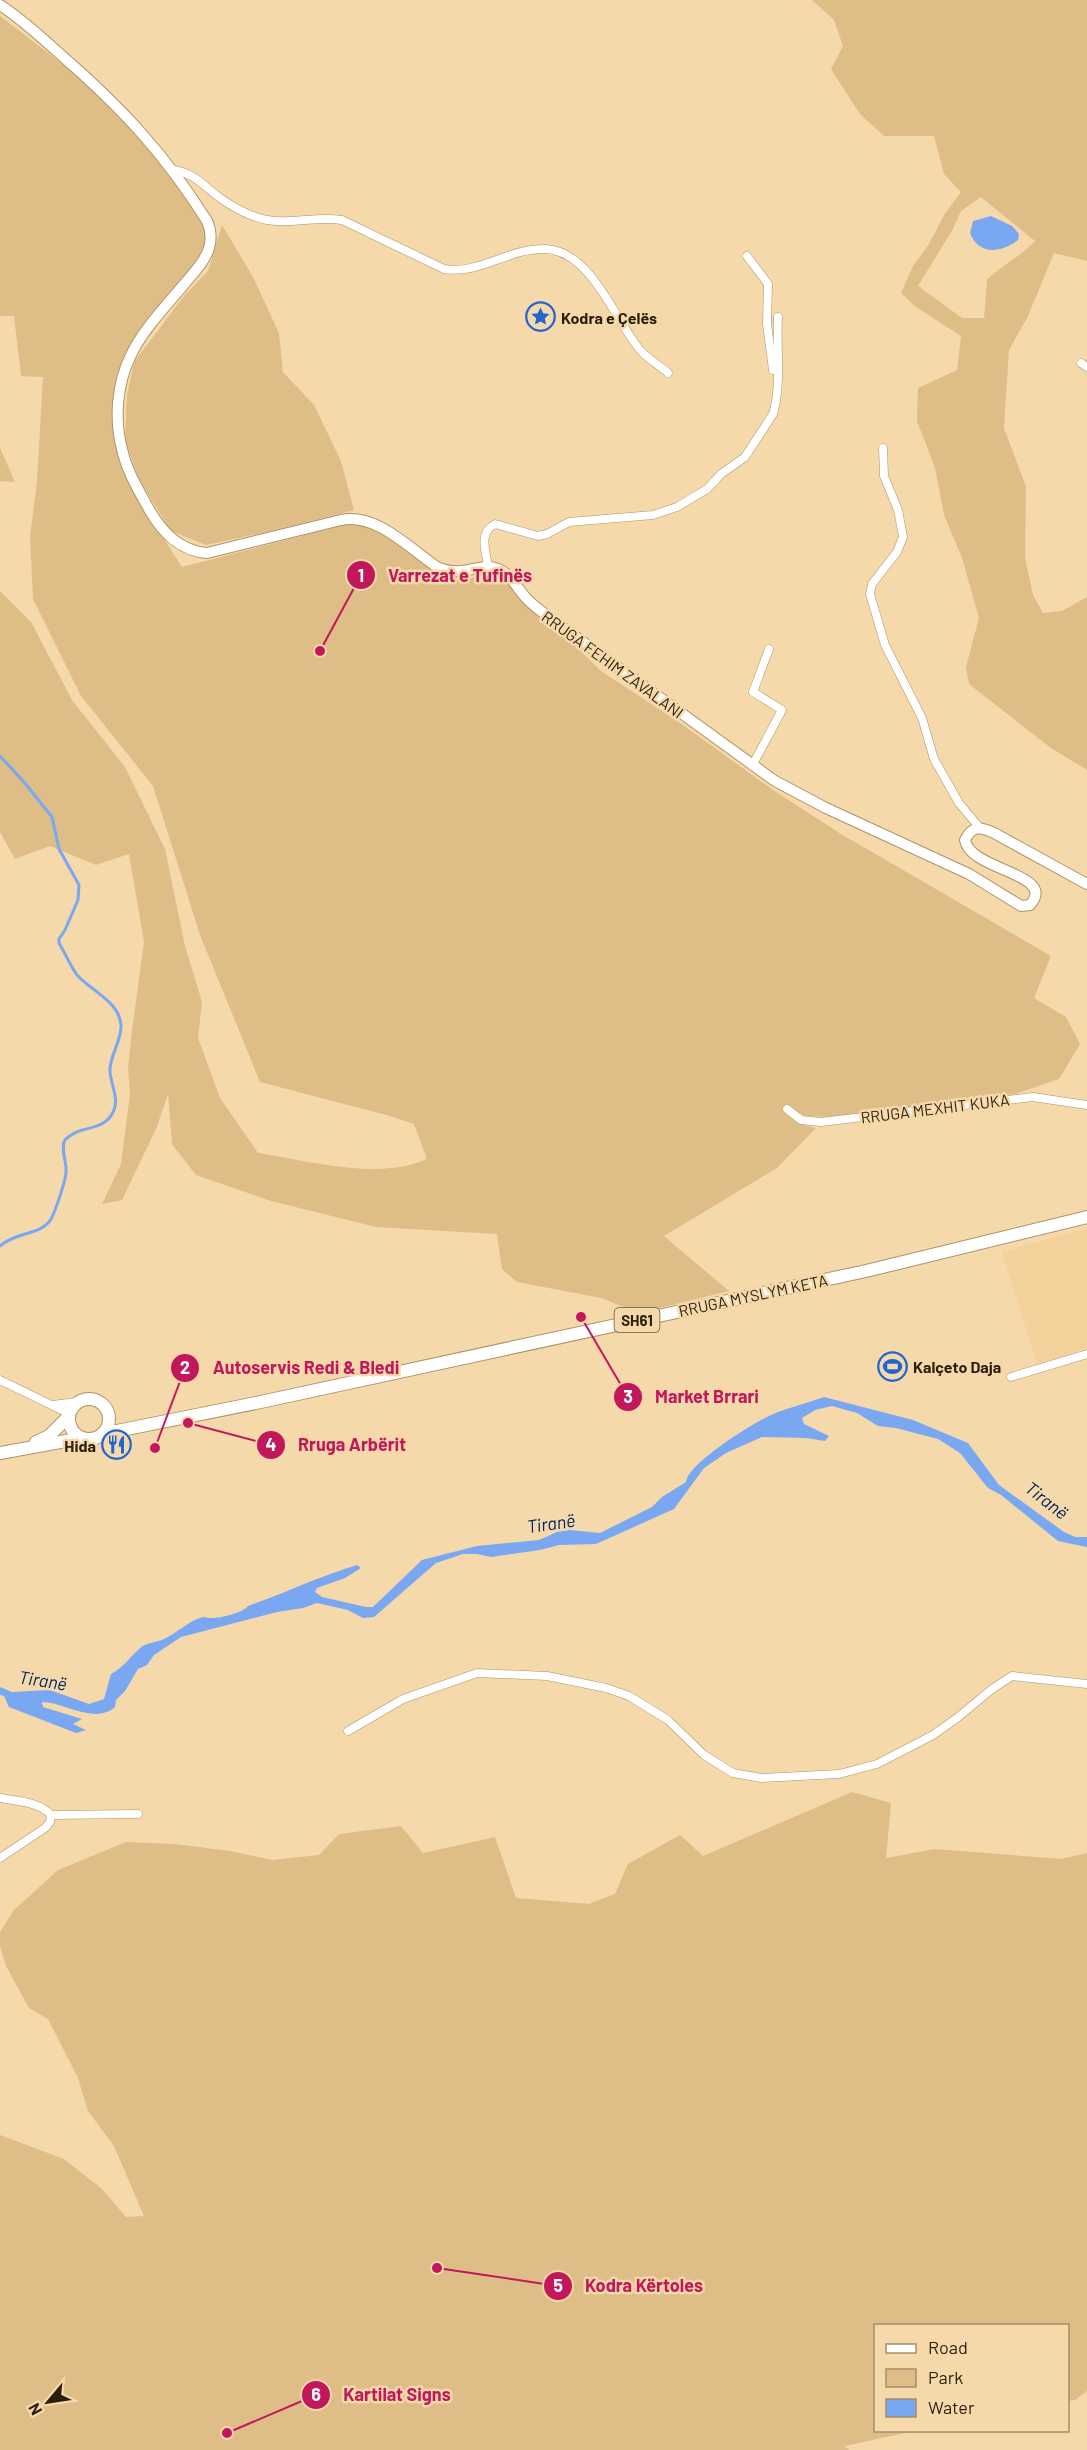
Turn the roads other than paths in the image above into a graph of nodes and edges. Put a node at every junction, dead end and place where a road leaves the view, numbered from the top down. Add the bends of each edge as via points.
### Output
1 (0, 5) edge
2 (173, 170) junction
3 (747, 256) dead end
4 (778, 317) dead end
5 (668, 373) dead end
6 (777, 393) junction
7 (883, 448) dead end
8 (488, 567) junction
9 (769, 649) dead end
10 (752, 766) junction
11 (979, 827) junction
12 (1087, 884) edge
13 (1087, 1105) edge
14 (787, 1109) dead end
15 (1087, 1217) edge
16 (1087, 1354) edge
17 (1011, 1377) dead end
18 (0, 1380) edge
19 (78, 1402) junction
20 (51, 1405) junction
21 (107, 1411) junction
22 (69, 1415) junction
23 (135, 1426) junction
24 (102, 1434) junction
25 (82, 1438) junction
26 (15, 1451) junction
27 (0, 1453) edge
28 (1087, 1684) edge
29 (348, 1731) dead end
30 (0, 1798) edge
31 (138, 1814) dead end
32 (51, 1815) junction
33 (0, 1858) edge

1 - 2 street via 105,94
2 - 5 street via 193,175 220,198 254,216 286,223 342,220 456,271 534,250 561,252 585,269 639,349
2 - 8 street via 207,221 209,249 131,355 118,416 125,462 162,528 189,550 207,553 360,518 379,526 447,571
3 - 6 street via 768,284 767,324
4 - 6 street
6 - 8 street via 773,414 745,457 692,500 653,515 569,522 538,536 495,524 484,535
7 - 11 street via 885,476 903,537 897,552 872,584 870,594 885,645 922,718 934,759 959,803
8 - 10 street, RRUGA FEHIM ZAVALANI via 504,572 536,607
9 - 10 street via 753,692 782,710
10 - 11 street, RRUGA FEHIM ZAVALANI via 800,795 969,874 1021,906 1030,905 1036,897 1029,881 979,859 968,849 967,835
11 - 12 street
13 - 14 street, RRUGA MEXHIT KUKA via 1034,1096 821,1122 801,1120
15 - 23 main road, RRUGA MYSLYM KETA / SH61 via 873,1270
16 - 17 street
18 - 20 street
19 - 20 street
19 - 21 main road via 94,1400
19 - 22 main road, SH61
20 - 22 street
21 - 23 main road
21 - 24 main road via 108,1425
22 - 25 main road via 72,1429
22 - 26 main road, SH61 via 49,1436
23 - 24 main road, RRUGA MYSLYM KETA / SH61
24 - 25 main road, SH61
25 - 26 main road, SH61
26 - 27 main road, SH61
28 - 29 street via 1012,1676 933,1735 876,1764 839,1774 761,1778 733,1773 668,1720 629,1696 580,1682 509,1673 477,1673 459,1678 403,1699
30 - 32 street via 38,1806
31 - 32 street
32 - 33 street via 45,1828

